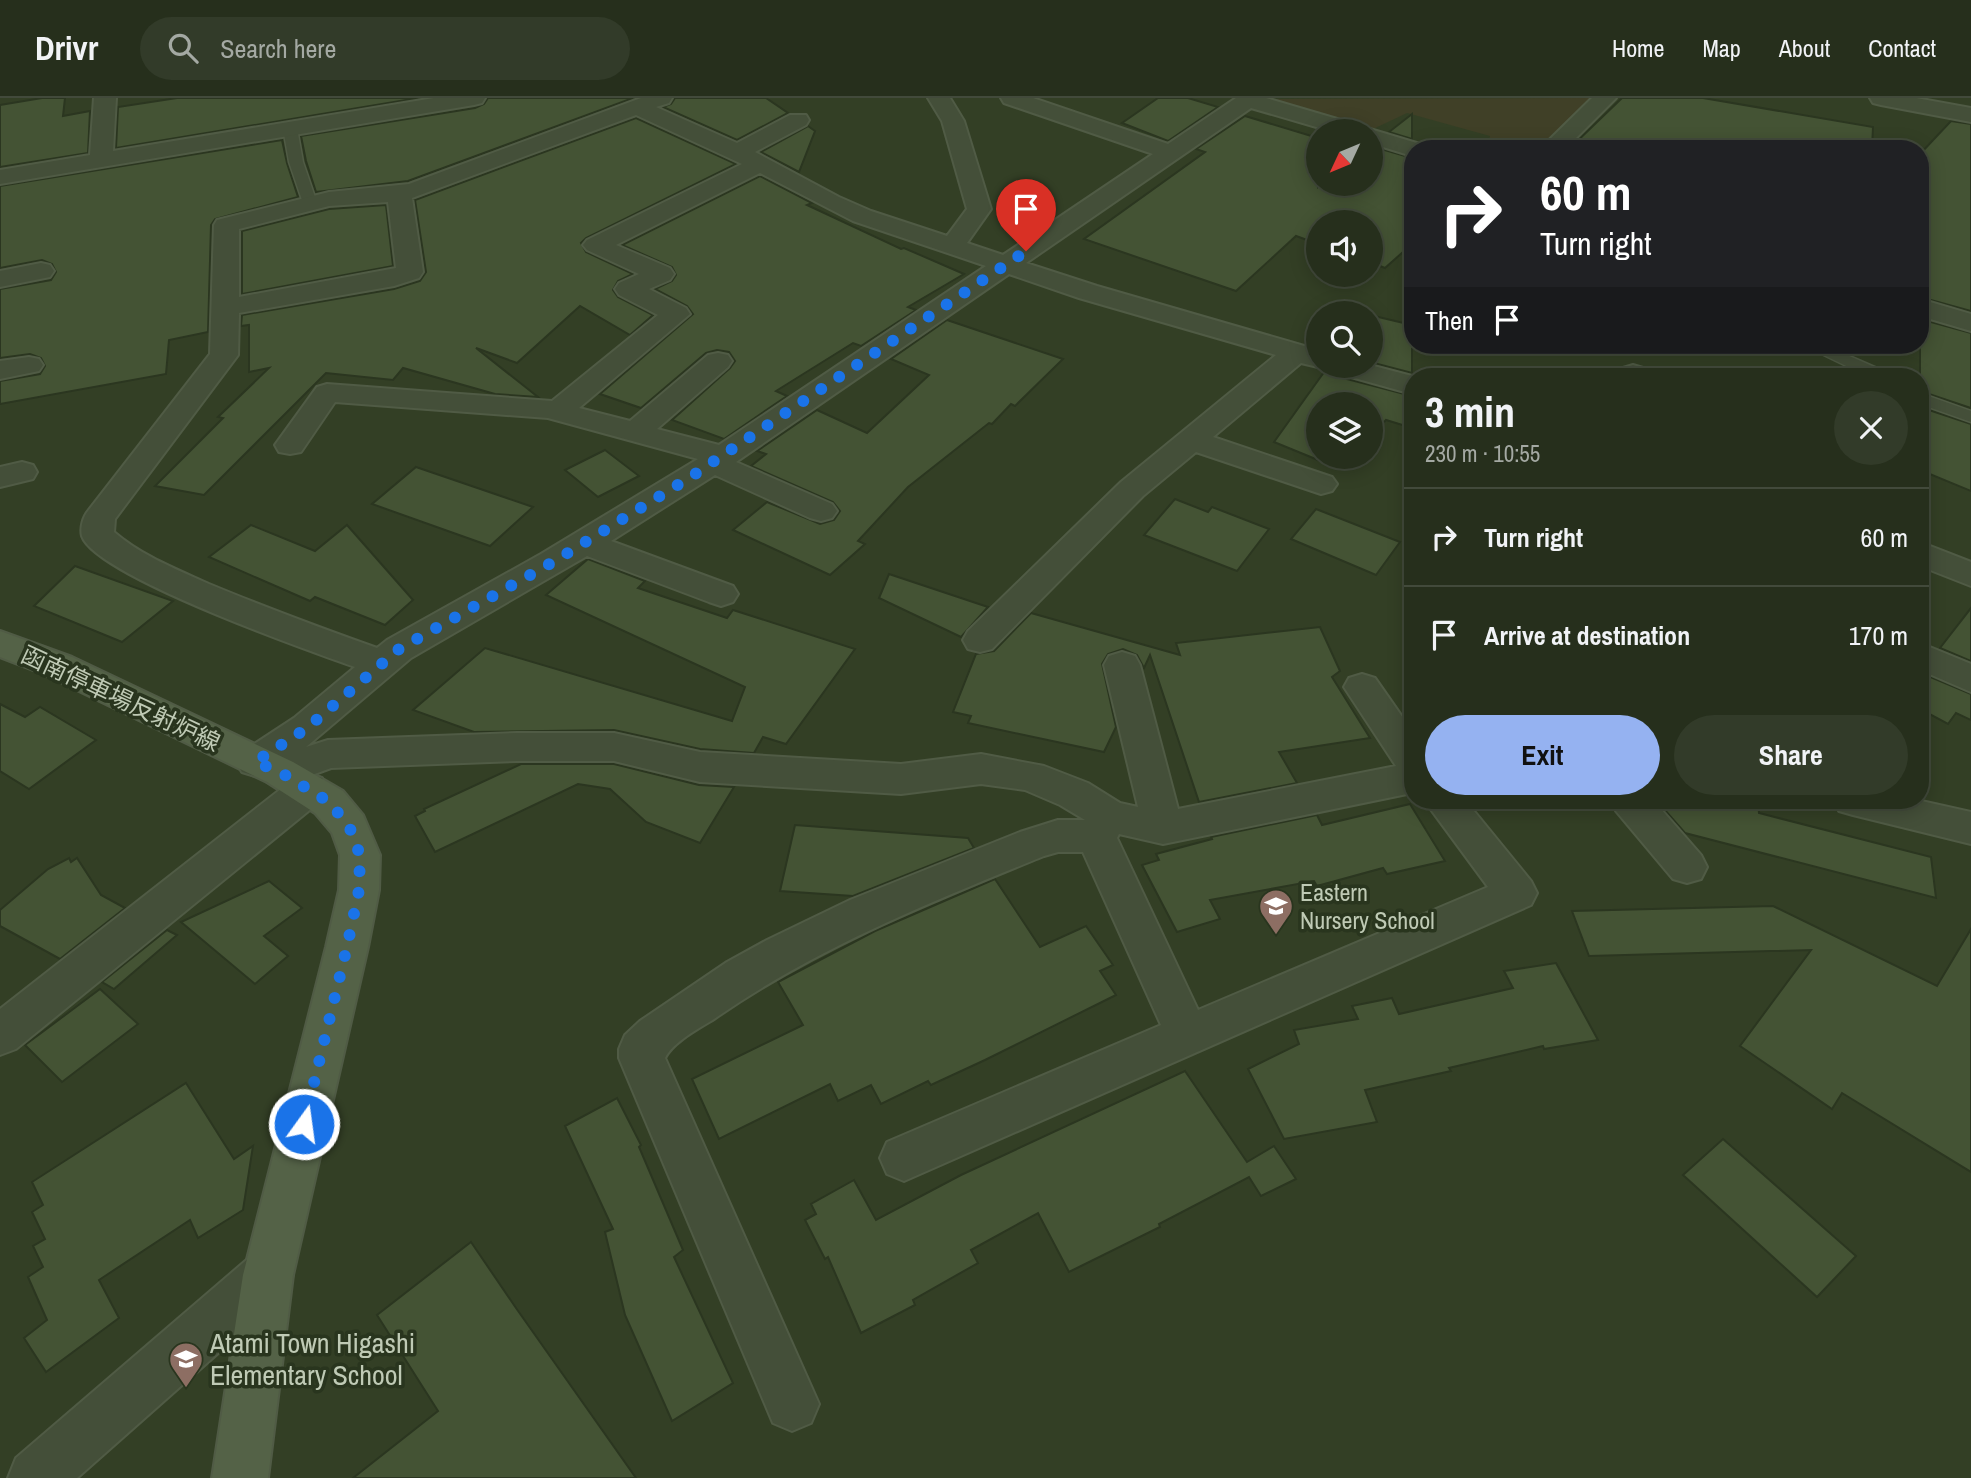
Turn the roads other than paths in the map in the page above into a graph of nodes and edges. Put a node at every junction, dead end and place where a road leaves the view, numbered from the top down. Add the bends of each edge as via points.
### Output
1 (129, 98) edge
2 (474, 98) edge
3 (661, 98) edge
4 (939, 98) edge
5 (1012, 98) edge
6 (1605, 98) edge
7 (1881, 98) edge
8 (1250, 99) edge
9 (105, 100) edge
10 (637, 107) junction
11 (1971, 116) edge
12 (1314, 119) edge
13 (798, 120) dead end
14 (290, 128) junction
15 (1383, 140) edge
16 (1561, 140) edge
17 (1404, 147) edge
18 (1170, 152) junction
19 (749, 158) junction
20 (102, 159) junction
21 (0, 177) edge
22 (400, 194) junction
23 (310, 203) junction
24 (953, 245) junction
25 (1005, 266) junction
26 (41, 271) dead end
27 (0, 279) edge
28 (226, 304) junction
29 (1929, 310) edge
30 (1971, 323) edge
31 (1831, 354) edge
32 (1306, 356) edge
33 (1306, 357) edge
34 (718, 361) dead end
35 (29, 365) dead end
36 (1862, 368) edge
37 (0, 370) edge
38 (1383, 377) edge
39 (1404, 383) edge
40 (1929, 401) edge
41 (557, 411) junction
42 (1971, 417) edge
43 (635, 432) junction
44 (1191, 440) junction
45 (290, 444) dead end
46 (718, 459) junction
47 (1321, 484) dead end
48 (821, 511) dead end
49 (584, 543) junction
50 (1929, 557) edge
51 (1971, 575) edge
52 (720, 594) dead end
53 (980, 640) dead end
54 (0, 643) edge
55 (1929, 658) edge
56 (381, 663) junction
57 (1122, 665) dead end
58 (1971, 679) edge
59 (1362, 687) dead end
60 (1404, 748) edge
61 (281, 774) junction
62 (1404, 780) edge
63 (1450, 809) edge
64 (1638, 809) edge
65 (1891, 809) edge
66 (1103, 826) junction
67 (1163, 828) junction
68 (1971, 828) edge
69 (1687, 867) dead end
70 (0, 1035) edge
71 (1188, 1035) junction
72 (904, 1158) dead end
73 (268, 1275) junction
74 (792, 1404) dead end
75 (36, 1478) edge
76 (240, 1478) edge

1 - 9 street
2 - 14 street
3 - 10 street
4 - 24 street via 953,121 979,209
5 - 18 street
6 - 16 street
7 - 11 street
8 - 12 street
8 - 18 street
9 - 20 street
10 - 19 street
10 - 22 street
13 - 19 street
14 - 20 street
14 - 23 lane
15 - 17 street
18 - 25 street
19 - 24 street via 862,216
19 - 41 street via 596,245 661,274 628,289 676,314
20 - 21 street
22 - 23 street
22 - 28 street via 410,272 243,305
23 - 28 street via 226,225
24 - 25 street
25 - 32 street
25 - 46 street
26 - 27 street
28 - 56 street via 223,355 99,518 98,535 170,580
29 - 30 street
31 - 36 lane
33 - 44 street
34 - 43 street
35 - 37 street
38 - 39 street
40 - 42 lane
41 - 43 street
41 - 45 street via 327,393
43 - 46 street
44 - 47 street
44 - 53 street via 1132,489
46 - 48 street
46 - 49 street
49 - 52 street
49 - 56 street
50 - 51 street
54 - 61 main road, 函南停車場反射炉線 via 59,666
55 - 58 street
56 - 61 street via 307,728
57 - 67 street
59 - 60 street
61 - 66 street via 328,754 517,747 614,747 712,767 901,779 981,769 1030,776 1074,794
61 - 70 street
61 - 73 main road, 函南停車場反射炉線 via 329,802 349,826 360,855 359,890
62 - 67 street
63 - 71 street via 1516,892
64 - 69 street
65 - 68 street
66 - 67 street
66 - 71 street
66 - 74 street via 1034,843 823,930 737,978 641,1049
71 - 72 street
73 - 75 street
73 - 76 main road, 函南停車場反射炉線

